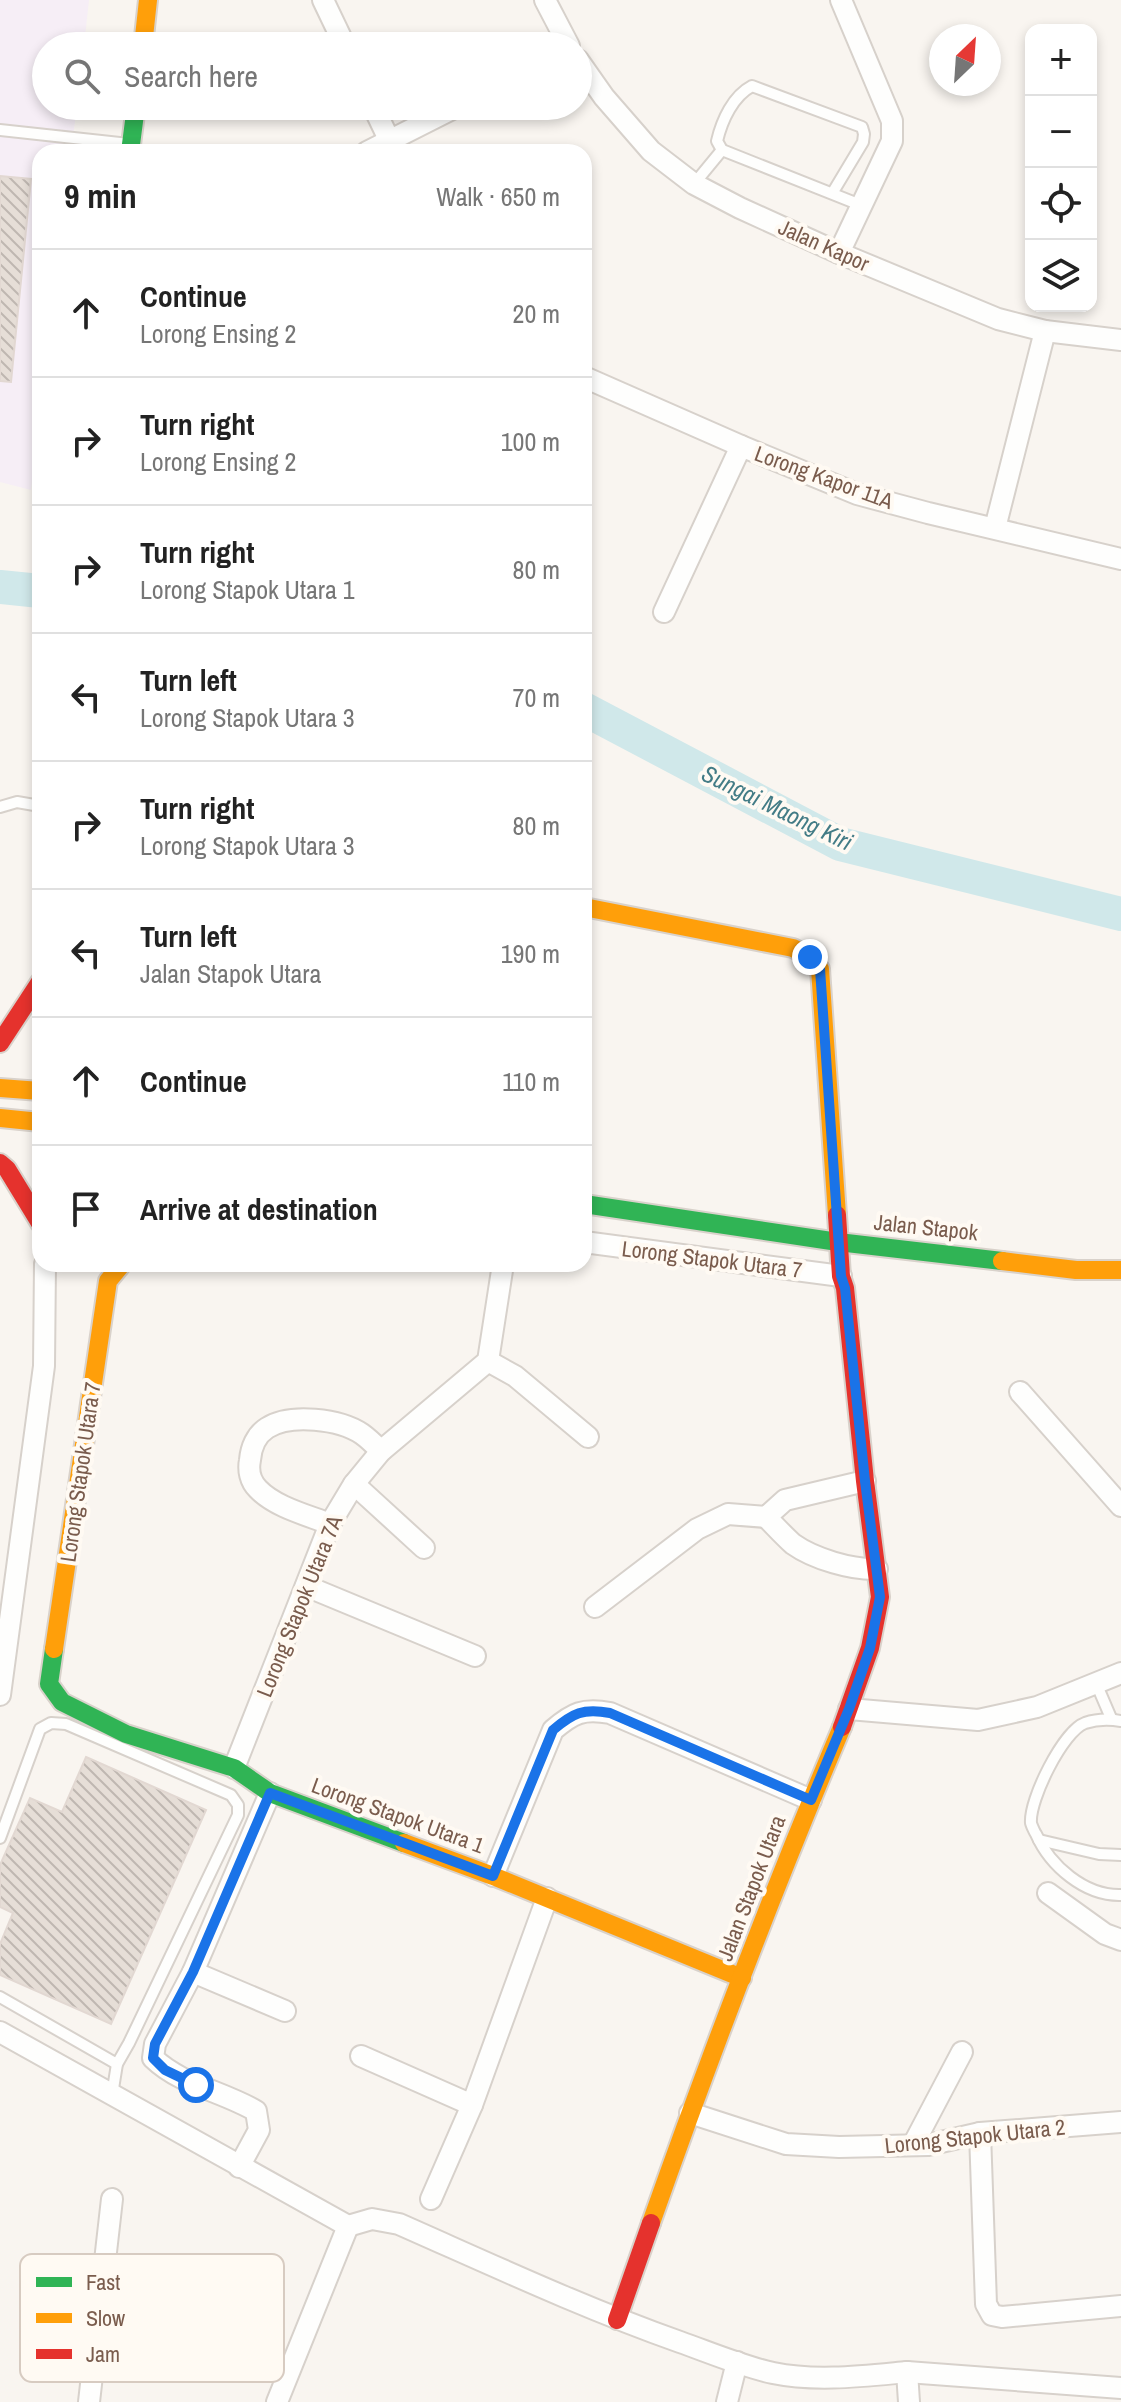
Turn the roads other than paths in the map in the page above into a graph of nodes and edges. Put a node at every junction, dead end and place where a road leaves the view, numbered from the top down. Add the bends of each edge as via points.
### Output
1 (148, 0) edge
2 (323, 0) edge
3 (545, 0) edge
4 (841, 0) edge
5 (145, 32) edge
6 (338, 32) edge
7 (562, 32) edge
8 (592, 80) edge
9 (134, 120) edge
10 (380, 120) edge
11 (435, 120) edge
12 (0, 130) edge
13 (102, 144) edge
14 (131, 144) edge
15 (391, 144) edge
16 (395, 144) edge
17 (722, 150) junction
18 (694, 184) junction
19 (833, 192) junction
20 (863, 206) junction
21 (839, 253) junction
22 (1045, 331) junction
23 (1121, 340) edge
24 (592, 381) edge
25 (741, 446) junction
26 (995, 528) junction
27 (1121, 559) edge
28 (664, 612) dead end
29 (32, 805) edge
30 (0, 807) edge
31 (592, 909) edge
32 (32, 994) edge
33 (0, 1043) edge
34 (0, 1088) edge
35 (32, 1090) edge
36 (0, 1118) edge
37 (32, 1121) edge
38 (0, 1163) edge
39 (592, 1205) edge
40 (32, 1210) edge
41 (838, 1242) junction
42 (592, 1243) edge
43 (1121, 1270) edge
44 (45, 1272) edge
45 (115, 1272) edge
46 (502, 1272) edge
47 (841, 1276) junction
48 (488, 1361) junction
49 (1020, 1392) dead end
50 (588, 1437) dead end
51 (381, 1451) junction
52 (865, 1481) junction
53 (354, 1484) junction
54 (1121, 1506) edge
55 (766, 1517) junction
56 (330, 1524) junction
57 (424, 1548) dead end
58 (877, 1569) junction
59 (306, 1586) junction
60 (595, 1607) dead end
61 (475, 1656) dead end
62 (1121, 1673) edge
63 (1096, 1683) junction
64 (49, 1684) joint
65 (0, 1695) edge
66 (849, 1709) junction
67 (1116, 1720) edge
68 (234, 1768) junction
69 (270, 1793) junction
70 (811, 1800) junction
71 (0, 1838) edge
72 (1039, 1840) junction
73 (1121, 1855) edge
74 (493, 1876) junction
75 (1048, 1893) dead end
76 (1121, 1895) edge
77 (547, 1898) junction
78 (1121, 1940) edge
79 (193, 1972) junction
80 (742, 1978) junction
81 (0, 1997) edge
82 (285, 2011) dead end
83 (0, 2032) edge
84 (962, 2052) dead end
85 (361, 2056) dead end
86 (117, 2064) junction
87 (112, 2095) junction
88 (472, 2105) junction
89 (690, 2113) junction
90 (1121, 2122) edge
91 (980, 2133) junction
92 (913, 2145) junction
93 (239, 2167) junction
94 (112, 2199) dead end
95 (431, 2199) dead end
96 (348, 2226) junction
97 (106, 2254) edge
98 (1121, 2306) edge
99 (617, 2320) junction
100 (737, 2362) junction
101 (907, 2372) junction
102 (91, 2382) edge
103 (1108, 2393) edge
104 (89, 2402) edge
105 (277, 2402) edge
106 (727, 2402) edge
107 (909, 2402) edge

1 - 5 street
2 - 6 street
3 - 7 street
4 - 20 street via 892,121 892,141
8 - 18 street, Jalan Kapor via 651,151
9 - 14 street
10 - 15 street
11 - 16 street
12 - 13 lane
17 - 18 lane
17 - 19 lane
17 - 19 lane via 719,133 736,97 752,86 862,127 863,142
18 - 21 street, Jalan Kapor
19 - 20 lane
20 - 21 street
21 - 22 street, Jalan Kapor via 998,319
22 - 23 street, Jalan Kapor
22 - 26 street
24 - 25 street, Lorong Kapor 11A
25 - 26 street, Lorong Kapor 11A via 857,494
25 - 28 street
26 - 27 street, Lorong Kapor 11A
29 - 30 lane
31 - 41 street, Jalan Stapok Utara via 793,948 820,969
32 - 33 street
34 - 35 street
36 - 37 street
38 - 40 street
39 - 41 street, Jalan Stapok
41 - 43 street, Jalan Stapok via 1076,1270
41 - 47 street, Jalan Stapok Utara
42 - 47 street, Lorong Stapok Utara 7
44 - 65 street via 44,1366
45 - 64 street, Lorong Stapok Utara 7 via 108,1281
46 - 48 street
47 - 52 street, Jalan Stapok Utara
48 - 50 street via 515,1376
48 - 51 street, Lorong Stapok Utara 7A
49 - 54 street
51 - 53 street, Lorong Stapok Utara 7A
51 - 56 street via 348,1428 296,1418 266,1428 252,1446 248,1470 256,1488
52 - 55 street via 785,1500
52 - 58 street, Jalan Stapok Utara
53 - 56 street, Lorong Stapok Utara 7A
53 - 57 street
55 - 58 street via 795,1545 835,1563
55 - 60 street via 728,1514 697,1529
56 - 59 street, Lorong Stapok Utara 7A
58 - 66 street, Jalan Stapok Utara via 880,1597 870,1648
59 - 61 street
59 - 68 street, Lorong Stapok Utara 7A
62 - 63 street
63 - 66 street via 1037,1707 978,1720
63 - 67 lane
64 - 68 street, Lorong Stapok Utara 1 via 62,1702 126,1734
66 - 70 street, Jalan Stapok Utara
67 - 72 lane via 1083,1723 1067,1738 1035,1800 1031,1824
68 - 69 street, Lorong Stapok Utara 1
69 - 74 street, Lorong Stapok Utara 1
69 - 79 street
70 - 74 street via 610,1713 572,1713 553,1730
70 - 80 street, Jalan Stapok Utara
71 - 86 lane via 40,1729 51,1723 66,1724 231,1795 238,1805 231,1830
72 - 73 lane
72 - 76 lane via 1064,1872 1083,1886
74 - 77 street, Lorong Stapok Utara 1
75 - 78 street
77 - 80 street, Lorong Stapok Utara 1
77 - 88 street
79 - 82 street
79 - 93 street via 155,2044 153,2058 165,2070 256,2111 259,2130
80 - 89 street, Jalan Stapok Utara
81 - 86 lane
83 - 87 street
84 - 92 street
85 - 88 street
86 - 87 lane
87 - 93 street
88 - 95 street
89 - 92 street, Lorong Stapok Utara 2 via 786,2144
89 - 99 street, Jalan Stapok Utara
90 - 91 street, Lorong Stapok Utara 2
91 - 92 street, Lorong Stapok Utara 2
91 - 98 street via 986,2304 992,2315
93 - 96 street
94 - 97 street
96 - 99 street via 372,2219 399,2224
96 - 105 street
99 - 100 street
100 - 101 street via 775,2373 820,2376
100 - 106 street
101 - 103 street
101 - 107 street
102 - 104 street

